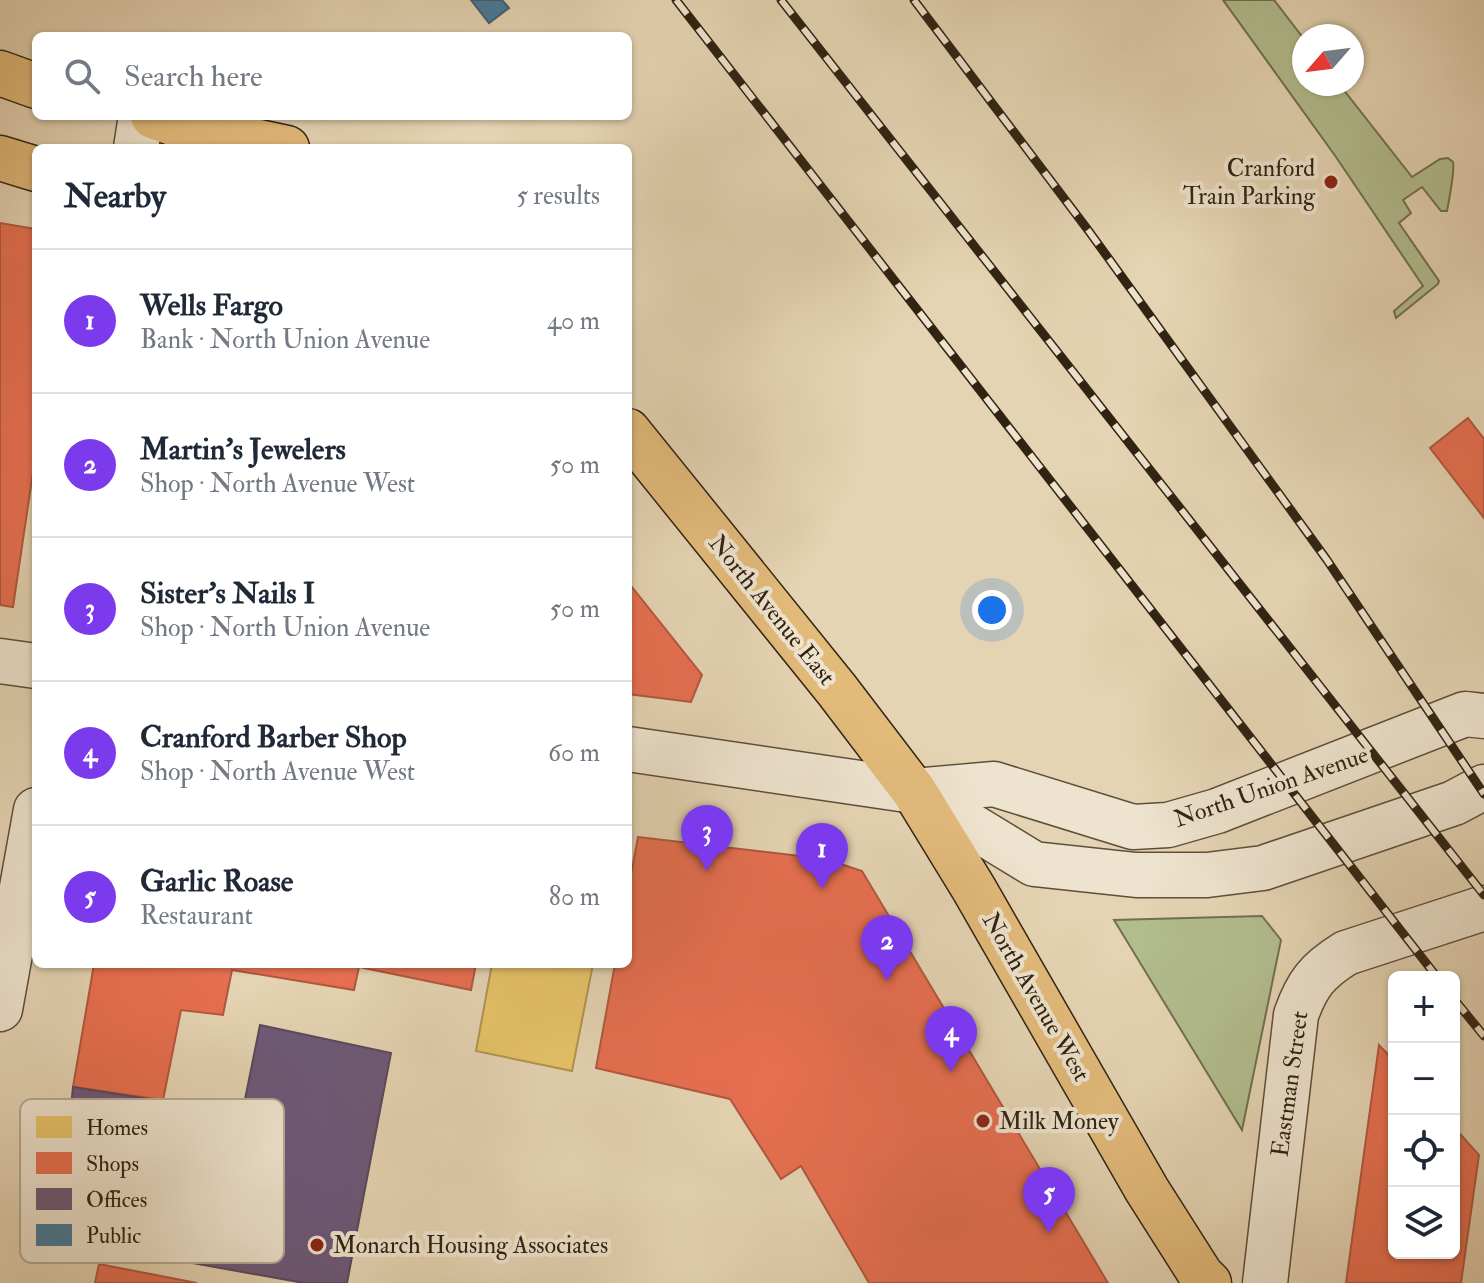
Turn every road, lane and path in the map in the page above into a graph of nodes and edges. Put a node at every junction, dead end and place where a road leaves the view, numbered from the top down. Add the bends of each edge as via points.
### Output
1 (0, 73) edge
2 (32, 85) edge
3 (157, 126) edge
4 (140, 144) edge
5 (263, 144) edge
6 (0, 158) edge
7 (32, 168) edge
8 (632, 436) edge
9 (0, 661) edge
10 (32, 665) edge
11 (1484, 716) edge
12 (632, 750) edge
13 (1484, 787) edge
14 (914, 791) junction
15 (32, 832) edge
16 (1484, 908) edge
17 (0, 1009) edge
18 (1209, 1283) edge
19 (1265, 1283) edge

1 - 2 main road
3 - 4 street
3 - 5 main road
6 - 7 main road
8 - 14 main road, North Avenue East
9 - 10 street
11 - 14 street, North Union Avenue via 1465,714 1217,811 1168,825 1133,827 994,784
12 - 14 street, North Union Avenue
13 - 14 street, North Union Avenue via 1454,803 1263,868 1207,875 1034,864
14 - 18 main road, North Avenue West via 1147,1190
15 - 17 street
16 - 19 street, Eastman Street via 1346,953 1306,986 1296,1015

